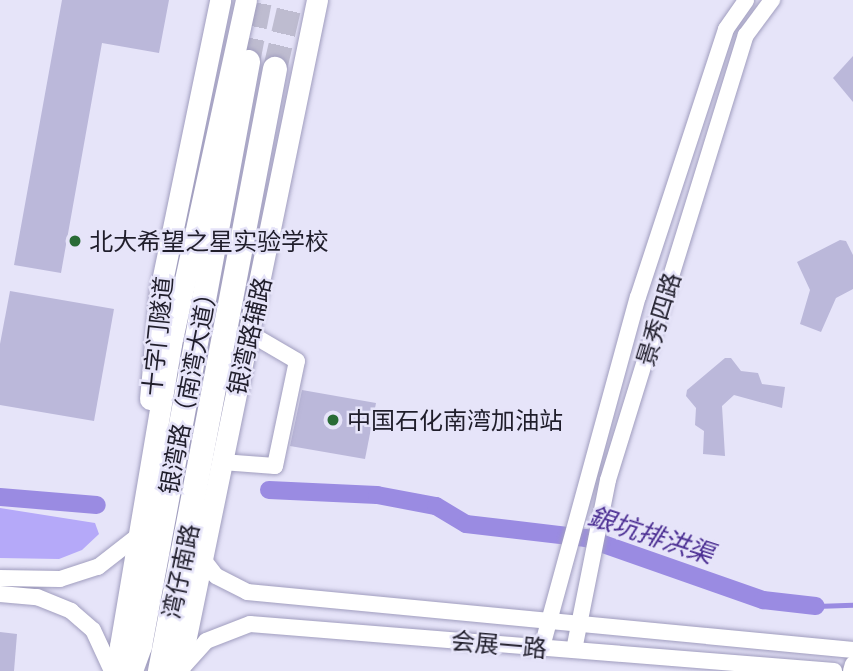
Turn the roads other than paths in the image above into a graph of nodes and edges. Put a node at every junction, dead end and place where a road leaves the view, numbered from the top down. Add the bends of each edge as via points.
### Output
1 (220, 0) edge
2 (246, 0) edge
3 (746, 0) edge
4 (772, 0) edge
5 (318, 3) edge
6 (248, 62) tunnel mouth
7 (275, 69) tunnel mouth
8 (249, 333) junction
9 (223, 348) joint
10 (222, 462) junction
11 (143, 510) junction
12 (139, 535) junction
13 (202, 558) junction
14 (0, 578) edge
15 (0, 594) edge
16 (548, 624) junction
17 (579, 626) junction
18 (542, 648) junction
19 (574, 650) junction
20 (853, 650) edge
21 (853, 664) edge
22 (112, 671) edge
23 (121, 671) edge
24 (131, 671) edge
25 (160, 671) edge
26 (179, 671) edge
27 (834, 671) edge
28 (851, 671) edge

1 - 11 main road, 十字门隧道 via 160,291
2 - 11 main road via 171,344
3 - 16 street, 景秀四路 via 726,29 638,298
4 - 17 street, 景秀四路 via 746,35 603,506
5 - 8 main road, 银湾路辅路
6 - 24 highway, 银湾路（南湾大道） via 140,646
7 - 9 highway, 银湾路（南湾大道）
8 - 10 main road, 银湾路辅路
8 - 10 street via 297,361 275,466
9 - 25 highway, 湾仔南路
10 - 13 main road, 银湾路辅路
11 - 12 main road
12 - 14 street via 99,567 60,579
12 - 23 main road
13 - 16 street, 会展一路 via 216,576 247,592
13 - 26 main road, 银湾路辅路
15 - 22 street via 37,597 71,611 93,630
16 - 17 street, 会展一路
16 - 18 street, 景秀四路
17 - 19 street, 景秀四路
17 - 20 street, 会展一路
18 - 19 street, 会展一路
18 - 26 street, 会展一路 via 250,624 206,641
19 - 27 street, 会展一路
21 - 28 street

